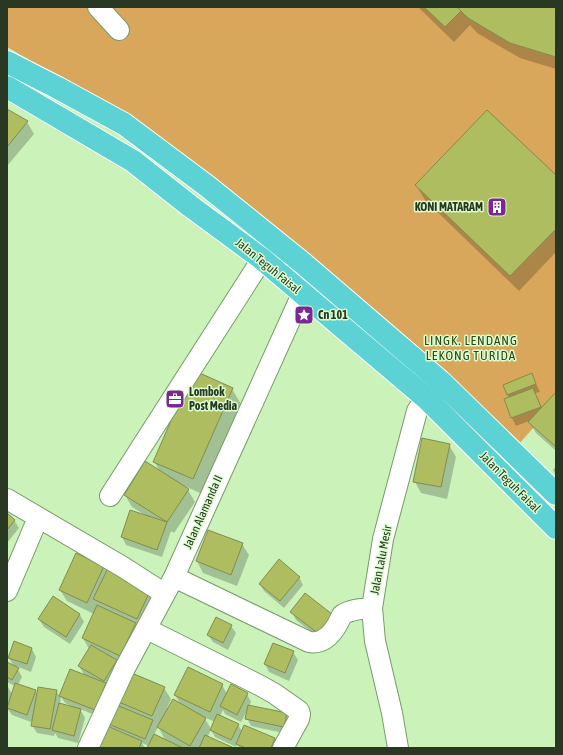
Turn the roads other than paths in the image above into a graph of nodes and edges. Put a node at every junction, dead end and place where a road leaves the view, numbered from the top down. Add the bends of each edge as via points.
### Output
1 (98, 7) edge
2 (119, 30) dead end
3 (7, 62) edge
4 (7, 87) edge
5 (207, 186) junction
6 (190, 206) junction
7 (262, 260) junction
8 (316, 275) junction
9 (302, 294) junction
10 (440, 380) junction
11 (426, 398) junction
12 (556, 494) edge
13 (110, 496) dead end
14 (7, 499) edge
15 (38, 518) junction
16 (556, 528) edge
17 (169, 586) junction
18 (7, 591) edge
19 (372, 608) junction
20 (147, 628) junction
21 (88, 748) edge
22 (283, 748) edge
23 (398, 748) edge

1 - 2 street
3 - 5 highway, Jalan Teguh Faisal via 124,124
4 - 6 highway, Jalan Teguh Faisal via 133,161
5 - 6 highway
5 - 8 highway, Jalan Teguh Faisal
6 - 7 highway, Jalan Teguh Faisal
7 - 9 highway, Jalan Teguh Faisal
7 - 13 street
8 - 9 street, Jalan Alamanda II
8 - 10 highway, Jalan Teguh Faisal
9 - 11 highway, Jalan Teguh Faisal
9 - 17 street, Jalan Alamanda II
10 - 11 street, Jalan Lalu Mesir
10 - 12 highway, Jalan Teguh Faisal
11 - 16 highway, Jalan Teguh Faisal
11 - 19 street, Jalan Lalu Mesir via 417,411 385,532
14 - 15 street
15 - 17 street via 123,567
15 - 18 street
17 - 19 street via 315,643 329,637 345,613
17 - 20 street, Jalan Alamanda II
19 - 23 street, Jalan Lalu Mesir via 375,641
20 - 21 street, Jalan Alamanda II via 125,668
20 - 22 street via 261,686 297,709 300,713 299,719

